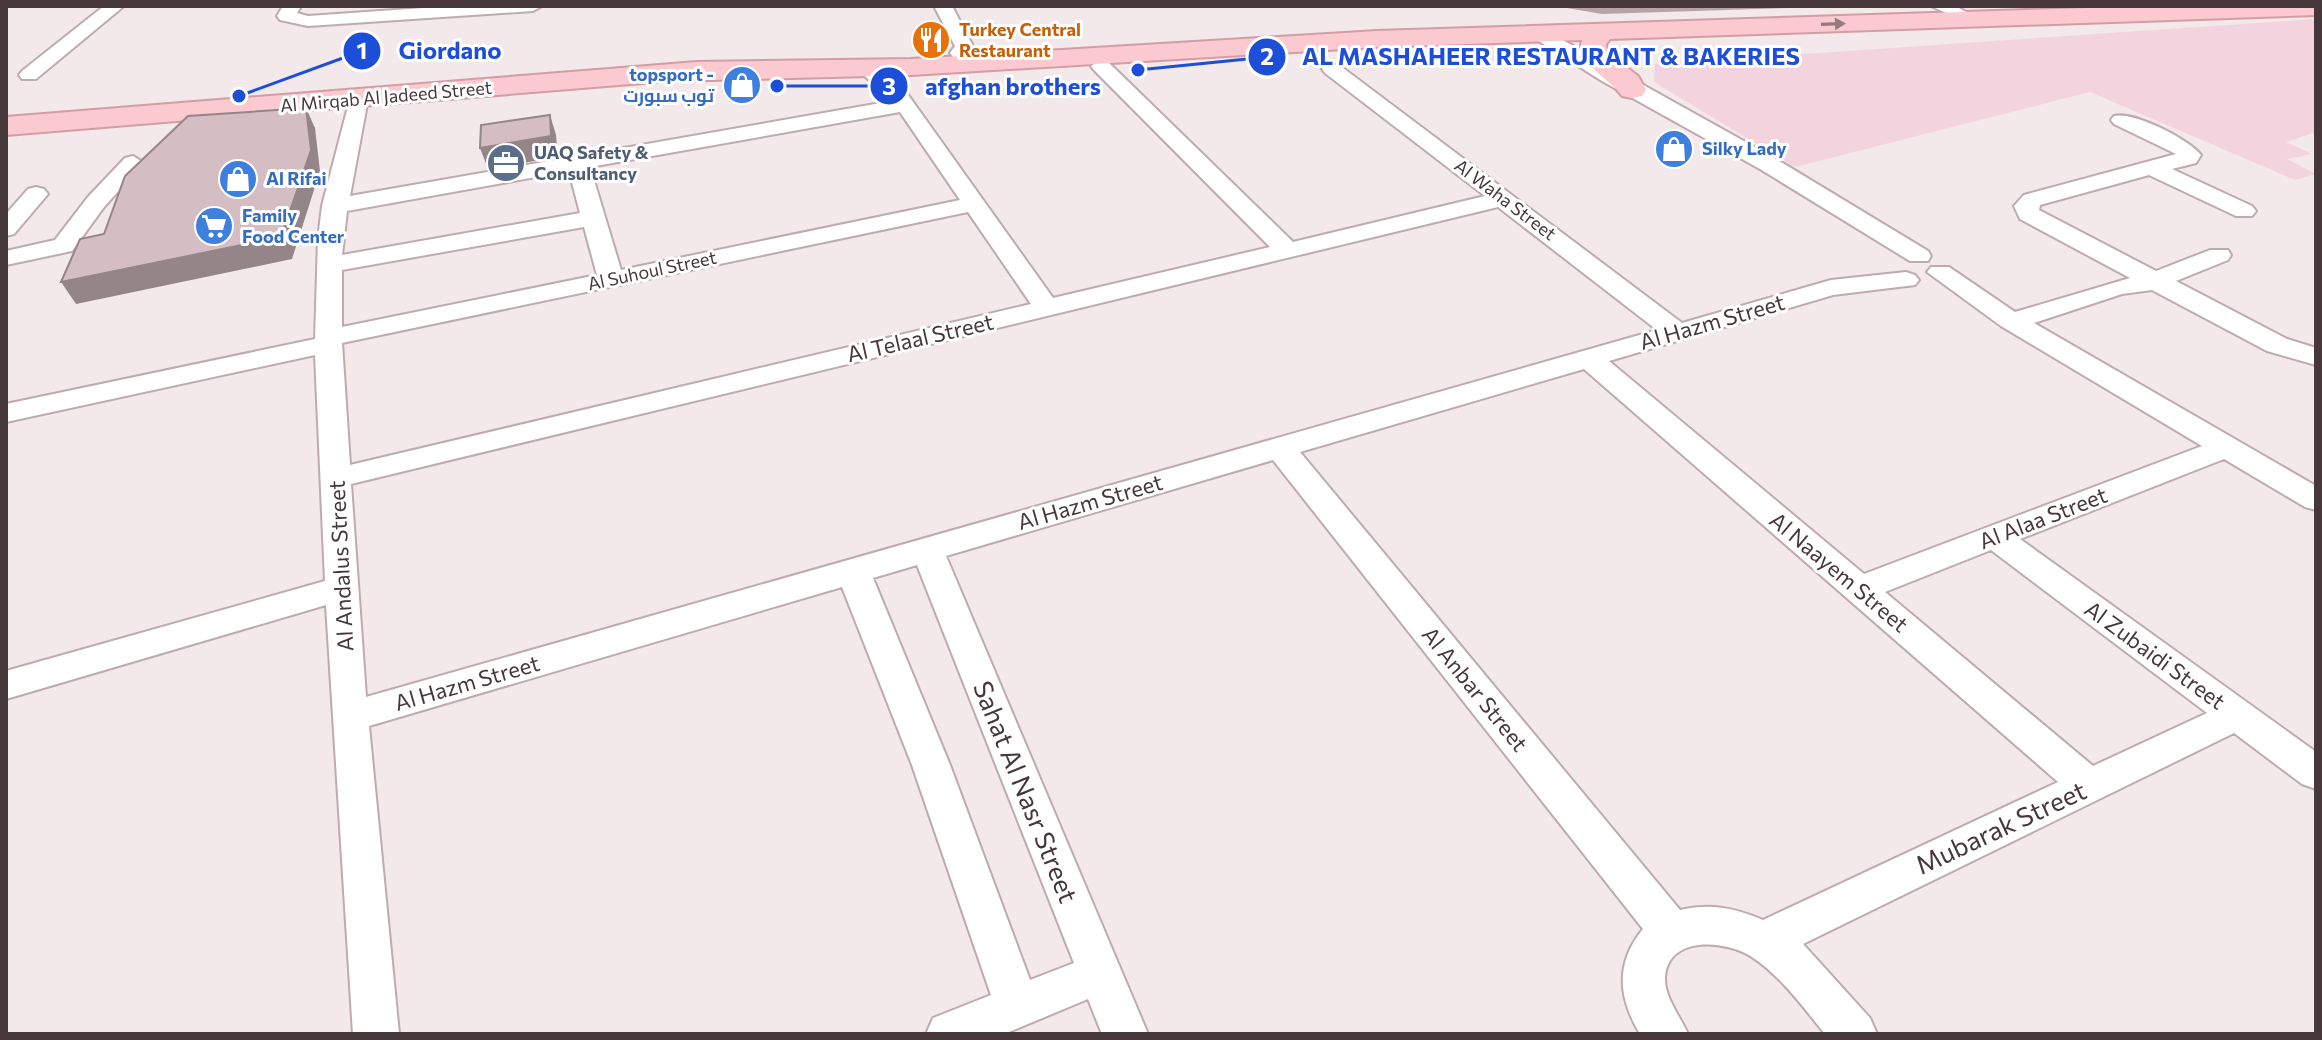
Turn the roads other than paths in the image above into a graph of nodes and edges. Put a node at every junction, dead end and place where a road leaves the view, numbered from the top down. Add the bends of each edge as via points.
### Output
1 (115, 6) edge
2 (292, 6) edge
3 (533, 6) edge
4 (943, 6) edge
5 (1940, 6) edge
6 (2316, 8) edge
7 (1970, 19) junction
8 (1457, 22) junction
9 (1525, 31) junction
10 (1602, 32) junction
11 (960, 53) junction
12 (1101, 66) dead end
13 (911, 67) junction
14 (867, 69) junction
15 (1332, 69) dead end
16 (817, 71) junction
17 (670, 73) junction
18 (29, 75) dead end
19 (1632, 90) junction
20 (900, 97) junction
21 (358, 99) junction
22 (2121, 120) dead end
23 (6, 126) edge
24 (133, 163) edge
25 (578, 163) junction
26 (2152, 168) junction
27 (36, 194) dead end
28 (1503, 199) junction
29 (975, 204) junction
30 (334, 206) junction
31 (2244, 211) dead end
32 (594, 218) junction
33 (6, 229) edge
34 (1288, 251) junction
35 (2219, 255) dead end
36 (6, 258) edge
37 (1879, 260) junction
38 (331, 264) junction
39 (1921, 273) junction
40 (611, 280) junction
41 (2152, 282) junction
42 (1831, 288) junction
43 (1047, 308) junction
44 (2017, 323) junction
45 (1677, 332) junction
46 (328, 341) junction
47 (2316, 357) edge
48 (1588, 358) junction
49 (6, 413) edge
50 (1279, 447) junction
51 (2226, 447) junction
52 (336, 478) junction
53 (2316, 500) edge
54 (1995, 537) junction
55 (927, 549) junction
56 (853, 571) junction
57 (342, 588) junction
58 (1859, 589) junction
59 (6, 685) edge
60 (2237, 715) junction
61 (349, 717) junction
62 (2316, 773) edge
63 (2090, 786) junction
64 (1671, 931) junction
65 (1764, 941) junction
66 (1099, 974) junction
67 (1017, 1006) junction
68 (376, 1034) edge
69 (949, 1034) edge
70 (1125, 1034) edge
71 (1665, 1034) edge
72 (1854, 1034) edge

1 - 18 street
2 - 3 street via 286,16 308,21
4 - 11 street via 964,46
5 - 7 street
6 - 7 street, Al Mirqab Al Jadeed Street
10 -> 7 street, Al Mirqab Al Jadeed Street
8 - 9 street, Al Mirqab Al Jadeed Street
8 - 9 street via 1505,44
8 - 11 street, Al Mirqab Al Jadeed Street
8 - 13 street, Al Mirqab Al Jadeed Street
9 - 10 street, Al Mirqab Al Jadeed Street
9 - 19 street
9 - 37 street via 1836,221 1862,239
10 - 19 street via 1593,43 1594,55
11 - 16 street
11 - 17 street, Al Mirqab Al Jadeed Street
12 - 34 street
13 - 14 street, Al Mirqab Al Jadeed Street
13 - 20 street via 896,78
14 - 16 street, Al Mirqab Al Jadeed Street
14 - 20 street
15 - 28 street, Al Waha Street
16 - 17 street, Al Mirqab Al Jadeed Street
17 - 21 street, Al Mirqab Al Jadeed Street
19 - 39 street via 1752,155
20 - 25 street
20 - 29 street
21 - 23 street, Al Mirqab Al Jadeed Street
21 - 30 street, Al Andalus Street
22 - 26 street via 2190,155
24 - 36 street via 63,246
25 - 30 street
25 - 32 street
26 - 31 street
26 - 41 street via 2032,200 2026,206 2038,221
27 - 33 street
28 - 34 street, Al Telaal Street
28 - 45 street, Al Waha Street
29 - 40 street, Al Suhoul Street
29 - 43 street
30 - 38 street, Al Andalus Street
32 - 38 street
32 - 40 street
34 - 43 street, Al Telaal Street
35 - 41 street
37 - 39 street via 1899,253
37 - 42 street, Al Hazm Street
38 - 46 street, Al Andalus Street
39 - 42 street, Al Hazm Street
39 - 44 street
40 - 46 street, Al Suhoul Street
41 - 44 street via 2132,295
41 - 47 street via 2277,345
42 - 45 street, Al Hazm Street
43 - 52 street, Al Telaal Street
44 - 51 street
45 - 48 street, Al Hazm Street
46 - 49 street, Al Suhoul Street
46 - 52 street, Al Andalus Street
48 - 50 street, Al Hazm Street
48 - 58 street, Al Naayem Street
50 - 55 street, Al Hazm Street
50 - 64 street, Al Anbar Street
51 - 53 street
51 - 54 street, Al Alaa Street
52 - 57 street, Al Andalus Street
54 - 58 street, Al Alaa Street
54 - 60 street, Al Zubaidi Street
55 - 56 street, Al Hazm Street
55 - 66 street, Sahat Al Nasr Street
56 - 61 street, Al Hazm Street
56 - 67 street via 931,765
57 - 59 street
57 - 61 street, Al Andalus Street
58 - 63 street, Al Naayem Street
60 - 62 street, Al Zubaidi Street
60 - 63 street, Mubarak Street
61 - 68 street, Al Andalus Street
63 - 65 street, Mubarak Street
64 - 65 street via 1699,923
64 - 71 street via 1652,947 1643,970 1645,998
65 - 72 street via 1791,962
66 - 67 street
66 - 70 street, Sahat Al Nasr Street
67 - 69 street

